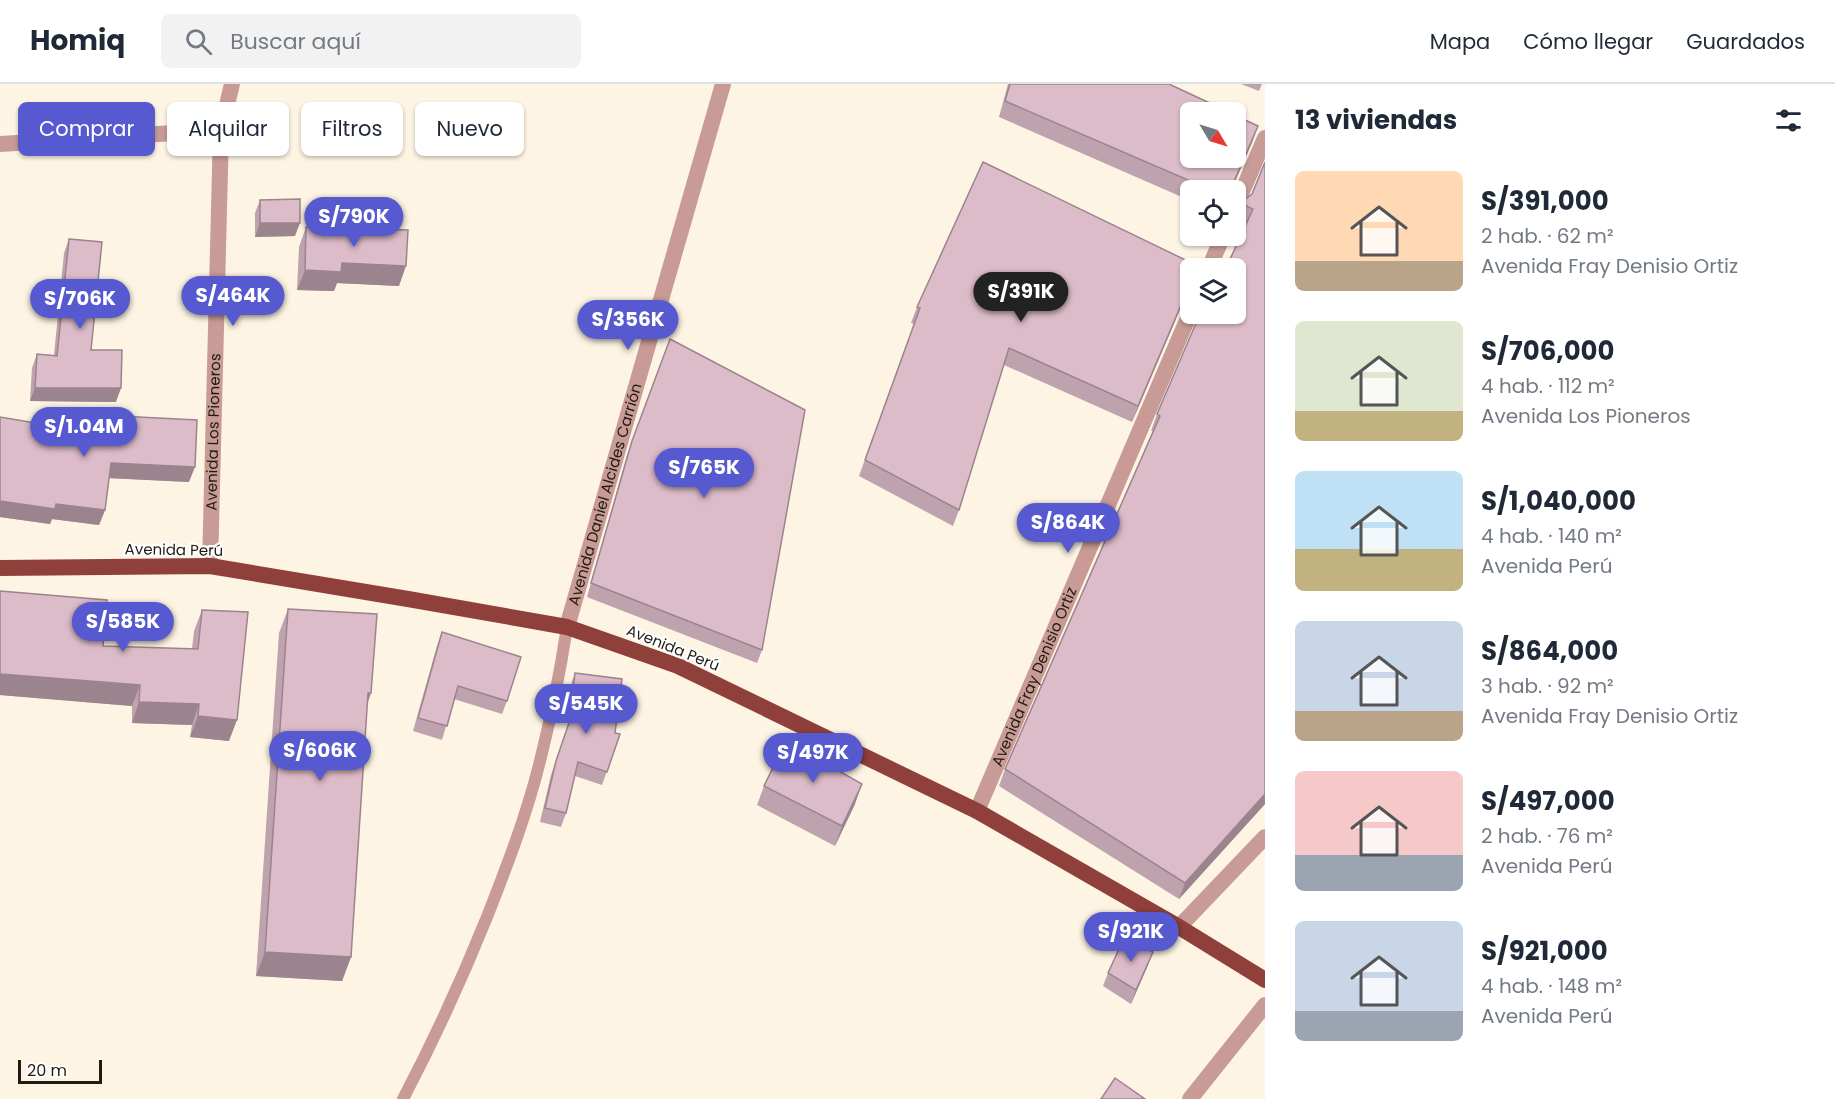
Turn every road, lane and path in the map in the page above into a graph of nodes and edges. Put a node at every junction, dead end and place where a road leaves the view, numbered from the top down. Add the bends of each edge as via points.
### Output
1 (232, 84) edge
2 (723, 84) edge
3 (228, 102) edge
4 (167, 133) edge
5 (1265, 138) edge
6 (0, 144) edge
7 (220, 156) edge
8 (1246, 183) edge
9 (1185, 324) edge
10 (210, 566) junction
11 (0, 568) edge
12 (567, 627) junction
13 (977, 811) junction
14 (1265, 837) edge
15 (1179, 927) junction
16 (1265, 980) edge
17 (1265, 1005) edge
18 (403, 1099) edge
19 (1190, 1099) edge

1 - 3 street, Avenida Los Pioneros
2 - 12 street, Avenida Daniel Alcides Carrión
4 - 6 street
5 - 8 street
7 - 10 street, Avenida Los Pioneros
9 - 13 street, Avenida Fray Denisio Ortiz
10 - 11 highway, Avenida Perú
10 - 12 highway, Avenida Perú
12 - 13 highway, Avenida Perú via 678,666
12 - 18 lane via 554,706 523,821 467,964
13 - 15 highway, Avenida Perú
14 - 15 street
15 - 16 highway, Avenida Perú
17 - 19 street

